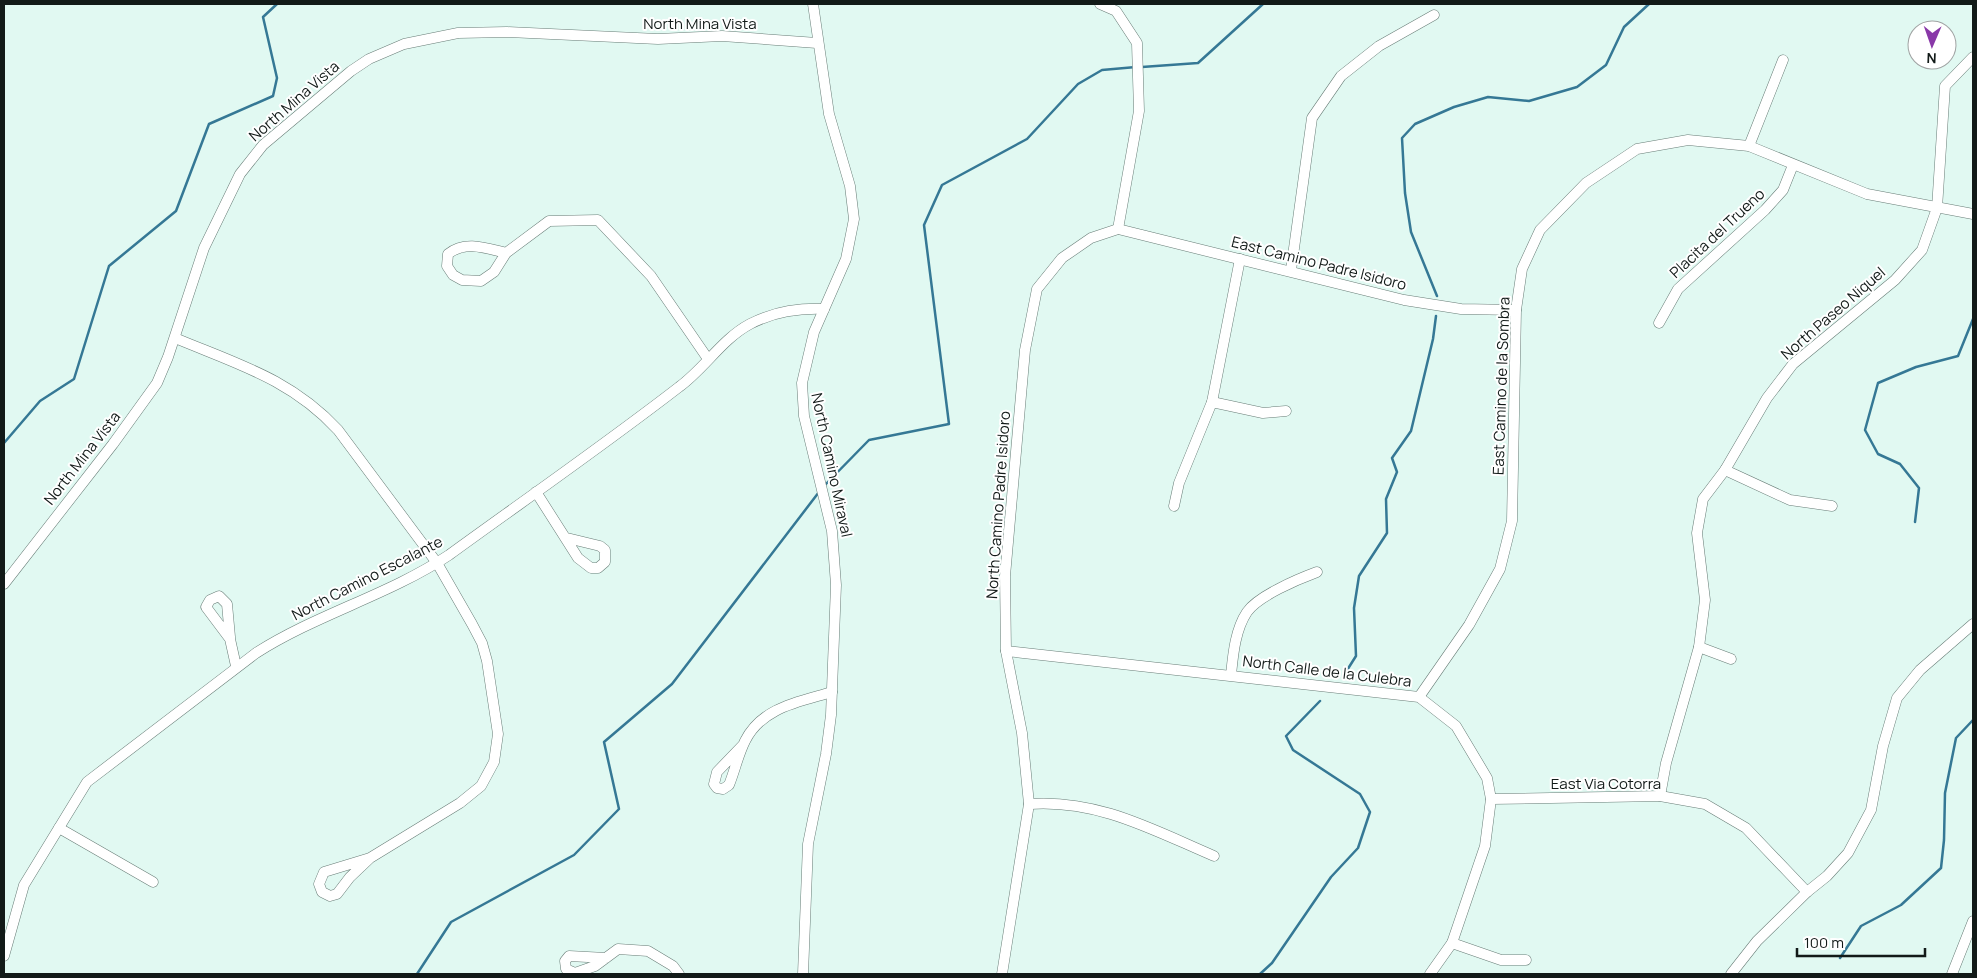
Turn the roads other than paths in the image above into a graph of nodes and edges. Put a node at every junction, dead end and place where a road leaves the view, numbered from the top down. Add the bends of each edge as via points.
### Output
1 (813, 4) edge
2 (1100, 4) edge
3 (1434, 15) dead end
4 (817, 43) junction
5 (1973, 57) edge
6 (1783, 60) dead end
7 (1749, 146) junction
8 (1793, 165) junction
9 (1937, 208) junction
10 (1973, 214) edge
11 (1118, 229) junction
12 (506, 253) junction
13 (1240, 259) junction
14 (1291, 270) junction
15 (824, 309) junction
16 (1516, 310) junction
17 (1659, 323) dead end
18 (175, 338) junction
19 (708, 359) junction
20 (1212, 402) junction
21 (1286, 411) dead end
22 (1725, 470) junction
23 (536, 492) junction
24 (1174, 506) dead end
25 (1832, 506) dead end
26 (567, 538) dead end
27 (436, 563) junction
28 (1317, 572) dead end
29 (4, 584) edge
30 (1973, 624) edge
31 (230, 639) dead end
32 (1698, 647) junction
33 (1006, 650) junction
34 (1731, 659) dead end
35 (236, 666) junction
36 (1231, 675) junction
37 (832, 692) junction
38 (1419, 697) junction
39 (743, 744) dead end
40 (1660, 796) junction
41 (1491, 799) junction
42 (1029, 804) junction
43 (59, 828) junction
44 (1214, 856) dead end
45 (370, 858) junction
46 (153, 882) dead end
47 (1807, 892) junction
48 (1973, 921) edge
49 (1452, 943) junction
50 (4, 956) edge
51 (606, 958) dead end
52 (1526, 960) dead end
53 (680, 974) edge
54 (803, 974) edge
55 (1002, 974) edge
56 (1430, 974) edge
57 (1731, 974) edge
58 (1952, 974) edge

1 - 4 street, North Camino Miraval
2 - 11 street via 1116,11 1137,43 1138,111
3 - 14 street via 1378,46 1340,76 1312,118
4 - 15 street, North Camino Miraval via 828,114 854,208 846,259
4 - 18 street, North Mina Vista via 744,37 637,38 478,32 428,38 389,50 351,71 314,100 250,160 230,191 207,240
5 - 9 street, North Paseo Niquel via 1944,86
6 - 7 street
7 - 8 street, East Camino de la Sombra
7 - 16 street, East Camino de la Sombra via 1688,140 1637,149 1586,183 1540,230 1522,269
8 - 9 street, East Camino de la Sombra via 1866,194
8 - 17 street, Placita del Trueno via 1783,190 1678,289
9 - 10 street, East Camino de la Sombra
9 - 22 street, North Paseo Niquel via 1922,250 1895,280 1793,364 1766,398
11 - 13 street, East Camino Padre Isidoro
11 - 33 street, North Camino Padre Isidoro via 1091,238 1062,258 1037,289 1025,350 1004,576
12 - 12 street via 470,246 456,247 448,254 448,266 453,275 462,280 481,281 494,272
12 - 19 street via 549,221 598,220 651,276
13 - 14 street, East Camino Padre Isidoro
13 - 20 street
14 - 16 street, East Camino Padre Isidoro via 1404,300 1461,309
15 - 19 street, North Camino Escalante via 792,310 752,323 734,334
15 - 37 street, North Camino Miraval via 808,352 801,394 834,547 836,585
16 - 38 street, East Camino de la Sombra via 1512,521 1500,569 1469,625
18 - 27 street via 270,377 322,412
18 - 29 street, North Mina Vista via 163,371 147,398
19 - 23 street, North Camino Escalante via 681,386
20 - 21 street via 1263,413
20 - 24 street via 1179,483
22 - 25 street via 1790,500
22 - 32 street, North Paseo Niquel via 1703,499 1697,533 1705,600
23 - 26 street
23 - 27 street, North Camino Escalante
27 - 35 street, North Camino Escalante via 276,640
27 - 45 street via 464,609 484,652 498,724 494,762 474,793
28 - 36 street via 1284,584 1247,611 1235,642
30 - 47 street via 1920,670 1897,698 1883,746 1871,810 1848,853
31 - 35 street
32 - 34 street
32 - 40 street, North Paseo Niquel
33 - 36 street, North Calle de la Culebra
33 - 42 street, North Camino Padre Isidoro via 1022,733
35 - 43 street, North Camino Escalante via 87,782
36 - 38 street, North Calle de la Culebra
37 - 39 street via 771,712 754,726
37 - 54 street, North Camino Miraval via 826,754 808,844
38 - 41 street, North Calle de la Culebra via 1456,726 1487,778
40 - 41 street, East Via Cotorra
40 - 47 street, East Via Cotorra via 1705,804 1746,828
41 - 49 street, North Calle de la Culebra via 1485,846
42 - 44 street via 1050,802 1116,814
42 - 55 street, North Camino Padre Isidoro
43 - 46 street
43 - 50 street, North Camino Escalante via 24,885
45 - 45 street via 324,872 319,884 322,892 330,896 337,894
47 - 57 street via 1757,941
48 - 58 street
49 - 52 street via 1501,960
49 - 56 street, North Calle de la Culebra
51 - 53 street via 618,949 648,951

